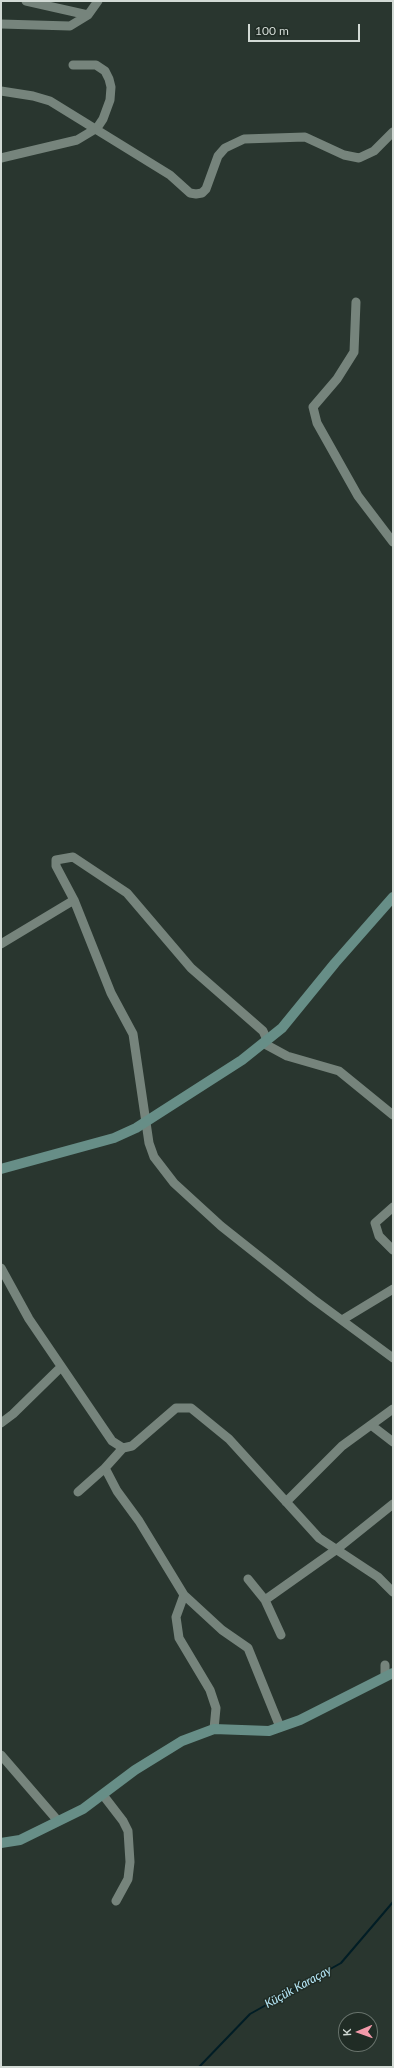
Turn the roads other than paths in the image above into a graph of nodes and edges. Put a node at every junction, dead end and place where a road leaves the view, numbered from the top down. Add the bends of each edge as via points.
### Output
1 (26, 1) edge
2 (98, 1) edge
3 (88, 15) junction
4 (1, 24) edge
5 (73, 65) dead end
6 (1, 92) edge
7 (97, 128) junction
8 (393, 132) edge
9 (1, 158) edge
10 (356, 302) dead end
11 (393, 542) edge
12 (393, 897) edge
13 (74, 900) junction
14 (1, 944) edge
15 (265, 1041) junction
16 (393, 1115) edge
17 (147, 1121) junction
18 (1, 1169) edge
19 (393, 1207) edge
20 (393, 1250) edge
21 (1, 1268) edge
22 (393, 1289) edge
23 (342, 1320) junction
24 (393, 1358) edge
25 (61, 1367) junction
26 (393, 1409) edge
27 (1, 1423) edge
28 (371, 1425) junction
29 (393, 1442) edge
30 (123, 1448) junction
31 (105, 1468) junction
32 (78, 1492) dead end
33 (286, 1502) junction
34 (393, 1504) edge
35 (337, 1549) junction
36 (248, 1579) dead end
37 (393, 1592) edge
38 (184, 1595) junction
39 (265, 1600) junction
40 (281, 1635) dead end
41 (385, 1665) dead end
42 (389, 1674) edge
43 (280, 1727) junction
44 (214, 1729) junction
45 (1, 1755) edge
46 (103, 1795) junction
47 (58, 1821) junction
48 (1, 1843) edge
49 (116, 1901) dead end

1 - 3 street
2 - 3 street
3 - 4 street via 75,24 60,27
5 - 7 street via 96,65 105,71 109,79 110,100 103,120
6 - 7 street via 50,100
7 - 8 street via 170,175 190,193 196,194 206,189 218,156 229,145 244,139 305,137 344,155 359,158 374,151
7 - 9 street via 77,140
10 - 11 street via 354,352 337,379 313,407 317,423 353,486
12 - 15 street via 282,1028
13 - 14 street
13 - 15 street via 56,866 56,860 73,856 127,893 191,968 263,1031
13 - 17 street via 111,992 133,1034
15 - 16 street via 287,1056 339,1071
15 - 17 street via 242,1060
17 - 18 street via 114,1138
17 - 23 street via 149,1142 154,1157 174,1183 221,1226
19 - 20 street via 375,1223 379,1236
21 - 25 street via 29,1319
22 - 23 street
23 - 24 street
25 - 27 street
25 - 30 street via 112,1441
26 - 28 street
28 - 29 street
28 - 33 street via 342,1446
30 - 31 street
30 - 33 street via 132,1446 176,1408 191,1408 229,1439
31 - 32 street
31 - 38 street
33 - 35 street via 319,1538
34 - 35 street
35 - 37 street via 378,1577
35 - 39 street
36 - 39 street
38 - 43 street via 222,1630 248,1648
38 - 44 street via 176,1617 179,1638 210,1690 216,1708
39 - 40 street
41 - 42 street
42 - 43 street via 300,1720
43 - 44 street via 269,1731
44 - 46 street via 182,1741 136,1770
45 - 47 street
46 - 47 street via 83,1809
46 - 49 street via 128,1831 128,1879
47 - 48 street via 20,1840

